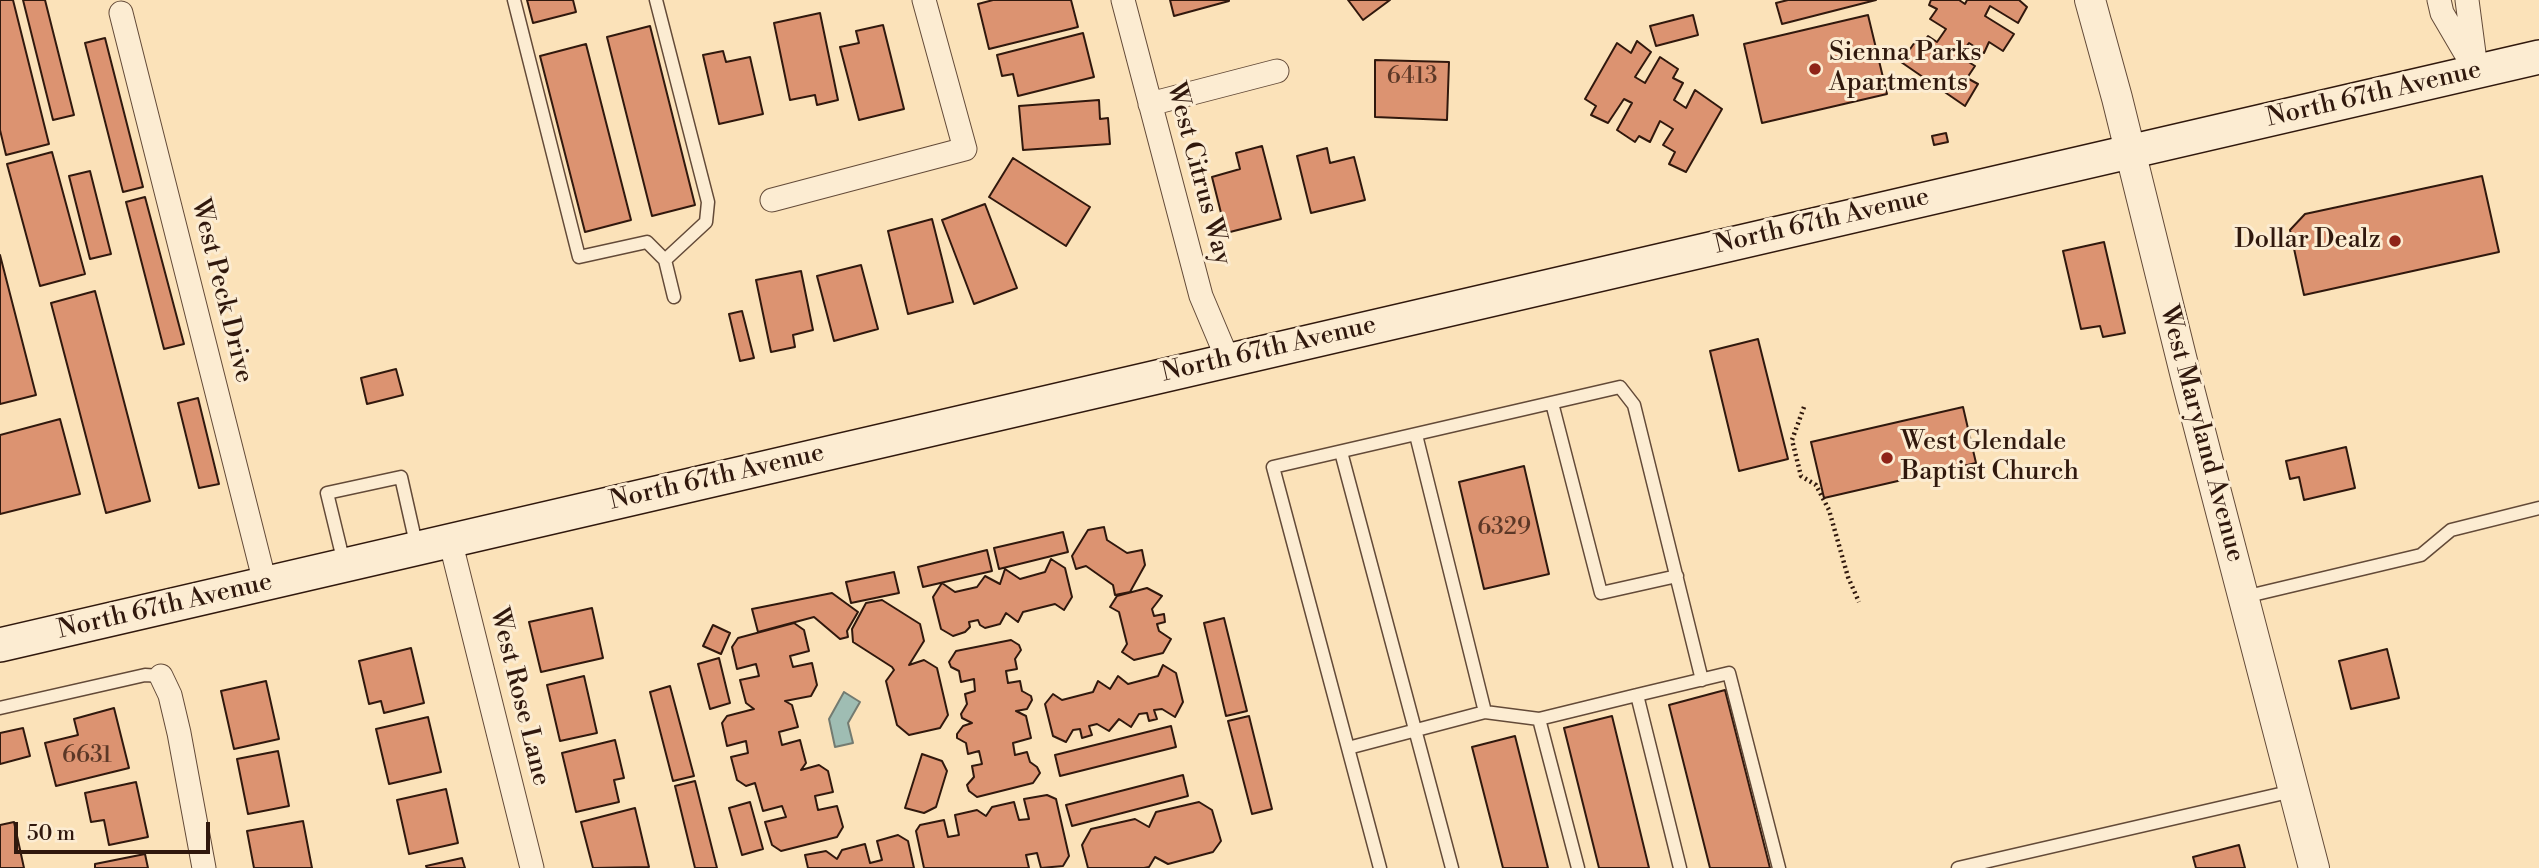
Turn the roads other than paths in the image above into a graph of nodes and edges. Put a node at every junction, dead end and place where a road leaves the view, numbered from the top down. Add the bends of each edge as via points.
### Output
1 (514, 0) edge
2 (656, 0) edge
3 (924, 0) edge
4 (1123, 0) edge
5 (2090, 0) edge
6 (2440, 0) edge
7 (2467, 0) edge
8 (120, 6) edge
9 (2539, 57) edge
10 (1278, 71) dead end
11 (2476, 71) junction
12 (1150, 104) junction
13 (2130, 151) junction
14 (772, 200) dead end
15 (665, 260) junction
16 (674, 297) dead end
17 (1228, 360) junction
18 (1552, 403) junction
19 (1416, 435) junction
20 (1341, 452) junction
21 (2539, 508) edge
22 (450, 540) junction
23 (417, 548) junction
24 (344, 565) junction
25 (1676, 576) junction
26 (265, 583) junction
27 (2244, 597) junction
28 (0, 645) edge
29 (161, 676) joint
30 (1702, 680) junction
31 (1637, 695) junction
32 (0, 708) edge
33 (1485, 712) junction
34 (1539, 719) junction
35 (1415, 730) junction
36 (1348, 748) junction
37 (2293, 791) junction
38 (204, 868) edge
39 (532, 868) edge
40 (1380, 868) edge
41 (1452, 868) edge
42 (1577, 868) edge
43 (1680, 868) edge
44 (1779, 868) edge
45 (1958, 868) edge
46 (2314, 868) edge

1 - 15 lane via 579,257 647,242
2 - 15 lane via 708,202 706,222
3 - 14 street via 965,149
4 - 12 street, West Citrus Way
5 - 13 street, West Maryland Avenue
6 - 11 street via 2442,13
7 - 11 street
8 - 26 street, West Peck Drive
9 - 11 main road, North 67th Avenue
10 - 12 street
11 - 13 main road, North 67th Avenue
12 - 17 street, West Citrus Way via 1201,296
13 - 17 main road, North 67th Avenue
13 - 27 street, West Maryland Avenue
15 - 16 lane
17 - 22 main road, North 67th Avenue
18 - 19 lane
18 - 25 lane via 1620,387 1634,405
18 - 25 lane via 1601,593
19 - 20 lane
19 - 33 lane
20 - 35 lane
20 - 36 lane via 1273,467
21 - 27 lane via 2451,530 2421,555
22 - 23 main road, North 67th Avenue
22 - 39 street, West Rose Lane
23 - 24 main road, North 67th Avenue
23 - 24 lane via 401,477 327,493
24 - 26 main road, North 67th Avenue
25 - 30 lane
26 - 28 main road, North 67th Avenue
27 - 37 street, West Maryland Avenue
29 - 32 lane via 145,675
29 - 38 street via 176,720
30 - 31 lane
30 - 44 lane via 1729,673
31 - 34 lane
31 - 43 lane
33 - 34 lane
33 - 35 lane
34 - 42 lane
35 - 36 lane
35 - 41 lane
36 - 40 lane
37 - 45 lane
37 - 46 street, West Maryland Avenue

